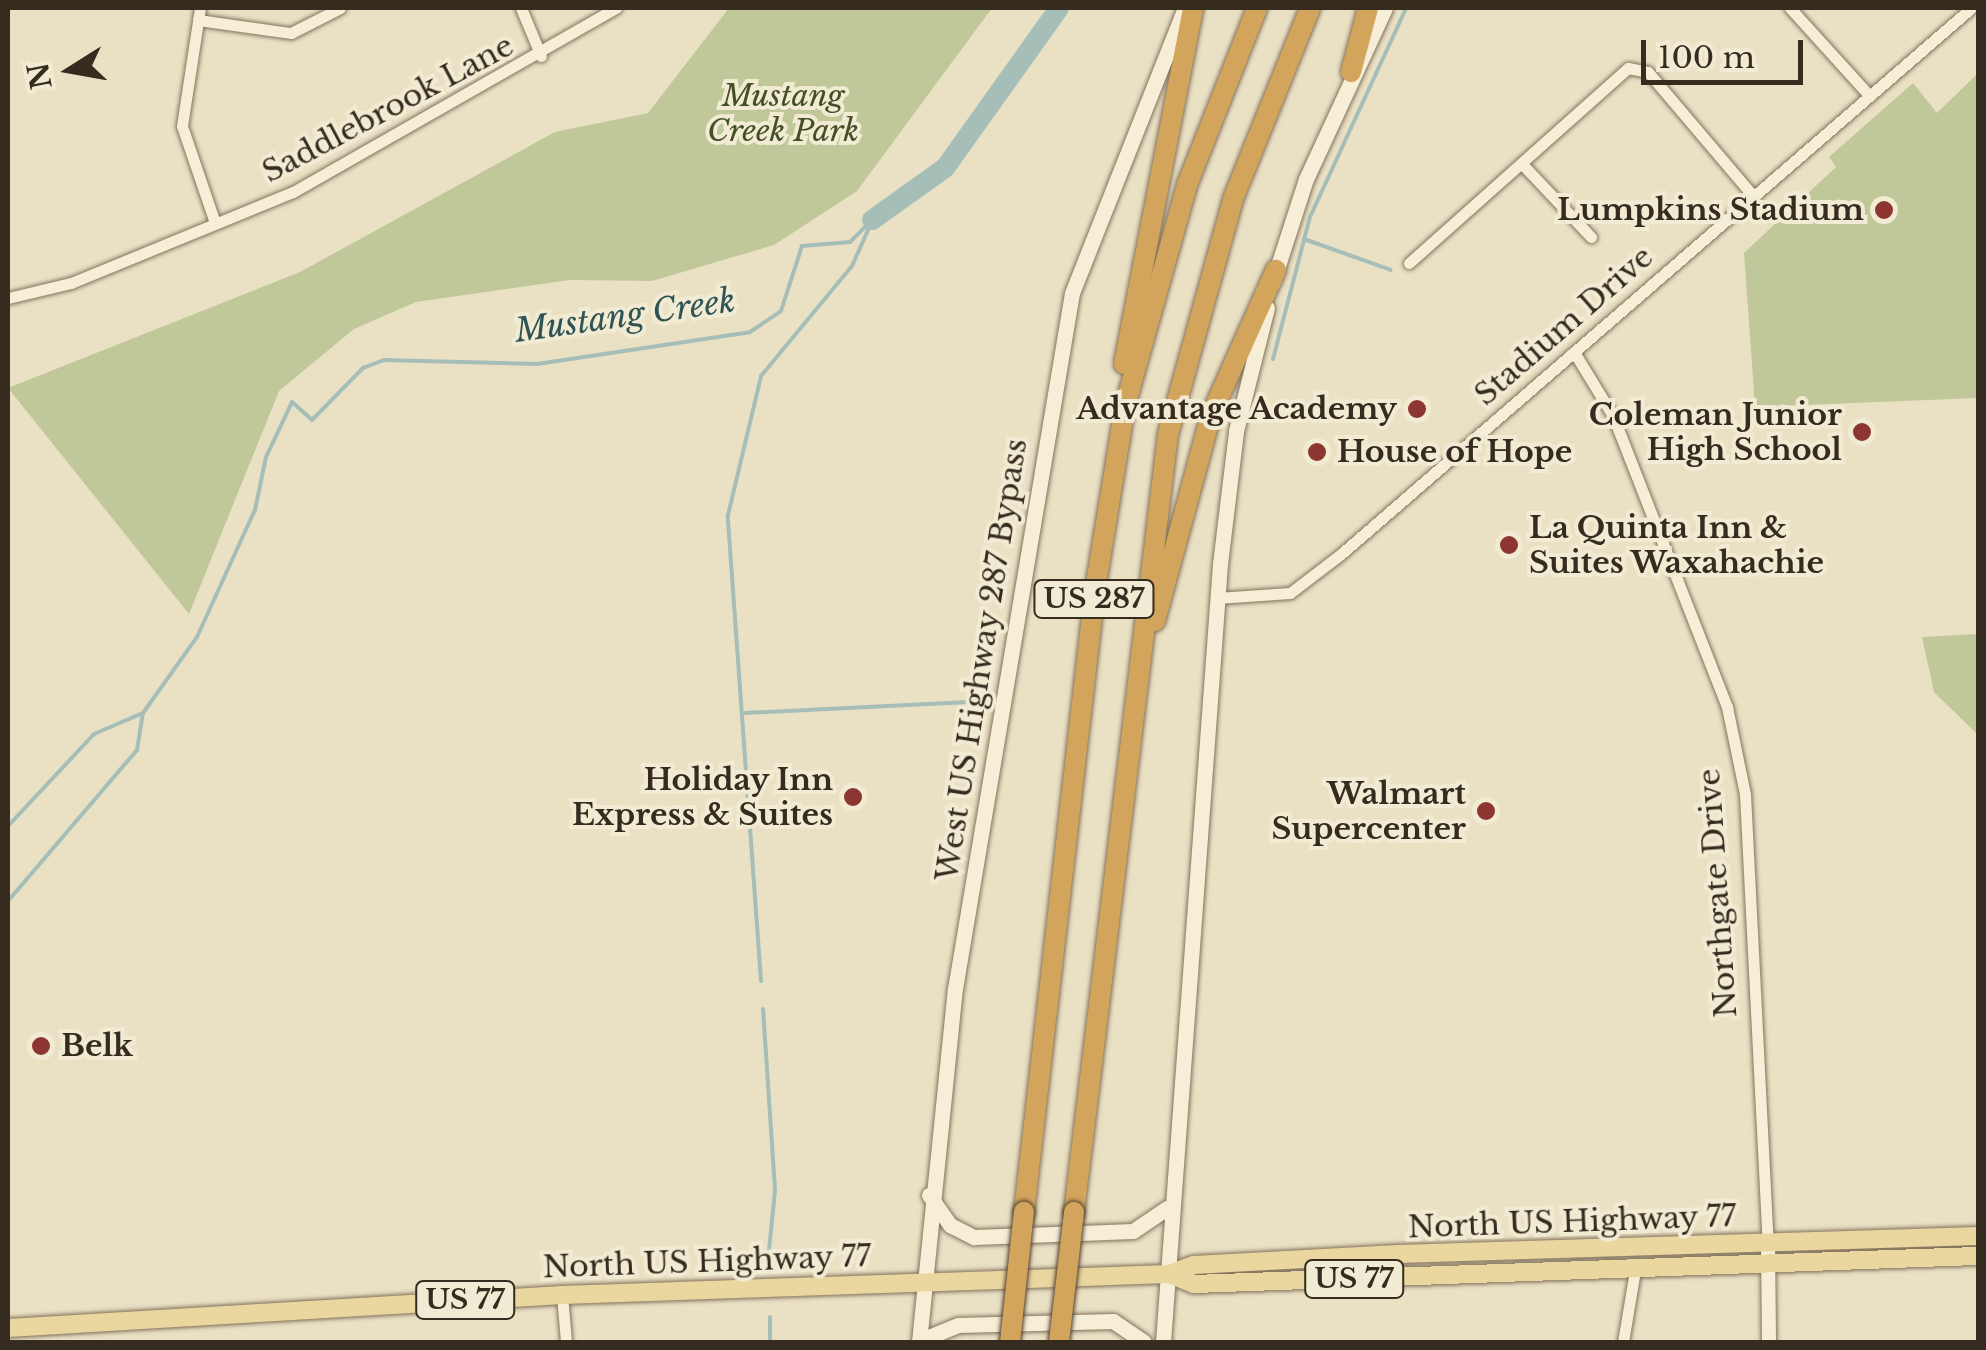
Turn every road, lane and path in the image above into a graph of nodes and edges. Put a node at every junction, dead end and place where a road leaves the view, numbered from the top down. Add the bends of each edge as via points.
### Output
1 (340, 8) edge
2 (521, 8) edge
3 (616, 8) edge
4 (1185, 8) edge
5 (1193, 8) edge
6 (1258, 8) edge
7 (1310, 8) edge
8 (1368, 8) edge
9 (1385, 8) edge
10 (1790, 8) edge
11 (1970, 8) edge
12 (199, 14) edge
13 (541, 56) junction
14 (1351, 72) junction
15 (1869, 96) junction
16 (1523, 164) junction
17 (1753, 196) junction
18 (215, 223) junction
19 (1591, 238) dead end
20 (1409, 263) dead end
21 (1276, 270) junction
22 (8, 298) edge
23 (1574, 352) junction
24 (1121, 432) junction
25 (1217, 598) junction
26 (1136, 690) junction
27 (929, 1195) junction
28 (1170, 1199) junction
29 (1978, 1236) edge
30 (1768, 1243) junction
31 (1543, 1249) junction
32 (1978, 1256) edge
33 (1768, 1263) junction
34 (1635, 1270) junction
35 (1540, 1272) junction
36 (1169, 1274) junction
37 (922, 1281) junction
38 (562, 1295) junction
39 (8, 1328) edge
40 (566, 1342) edge
41 (919, 1342) edge
42 (1010, 1342) edge
43 (1059, 1342) edge
44 (1144, 1342) edge
45 (1163, 1342) edge
46 (1623, 1342) edge
47 (1769, 1342) edge

1 - 12 street via 291,33
2 - 13 street
3 - 13 street, Saddlebrook Lane
4 - 27 main road, West US Highway 287 Bypass via 1072,292
5 - 24 highway via 1122,374
6 - 24 highway, US 287 via 1187,185
7 - 26 highway, US 287 via 1233,198 1184,369
8 - 14 highway
9 - 14 main road
10 - 15 street
11 - 15 street, Stadium Drive
12 - 18 street via 182,126
13 - 18 street, Saddlebrook Lane via 334,172
14 - 21 main road
15 - 17 street, Stadium Drive
16 - 17 street via 1624,70 1639,68
16 - 19 street
16 - 20 street
17 - 23 street, Stadium Drive
18 - 22 street, Saddlebrook Lane via 62,286
21 - 25 main road via 1236,432
21 - 26 highway via 1211,415
23 - 25 street, Stadium Drive via 1290,593
23 - 30 street, Northgate Drive via 1613,416 1727,707 1745,794
24 - 42 highway, US 287, bridge
25 - 28 main road
26 - 43 highway, US 287, bridge
27 - 28 main road via 950,1225 974,1237 1143,1229
27 - 37 main road, West US Highway 287 Bypass
28 - 36 main road
29 - 30 main road, North US Highway 77 / US 77
30 - 31 main road, North US Highway 77 / US 77
30 - 33 street, Northgate Drive
31 - 35 main road
31 - 36 main road, North US Highway 77 / US 77 via 1194,1264
32 - 33 main road, North US Highway 77 / US 77
33 - 34 main road, North US Highway 77 / US 77
33 - 47 street, Northgate Drive
34 - 35 main road, North US Highway 77 / US 77
34 - 46 street
35 - 36 main road, North US Highway 77 / US 77 via 1194,1284
36 - 37 main road, North US Highway 77 / US 77
36 - 45 main road
37 - 38 main road, North US Highway 77 / US 77
37 - 41 main road, West US Highway 287 Bypass
38 - 39 main road, North US Highway 77 / US 77
38 - 40 street
41 - 44 main road via 958,1324 1112,1322

